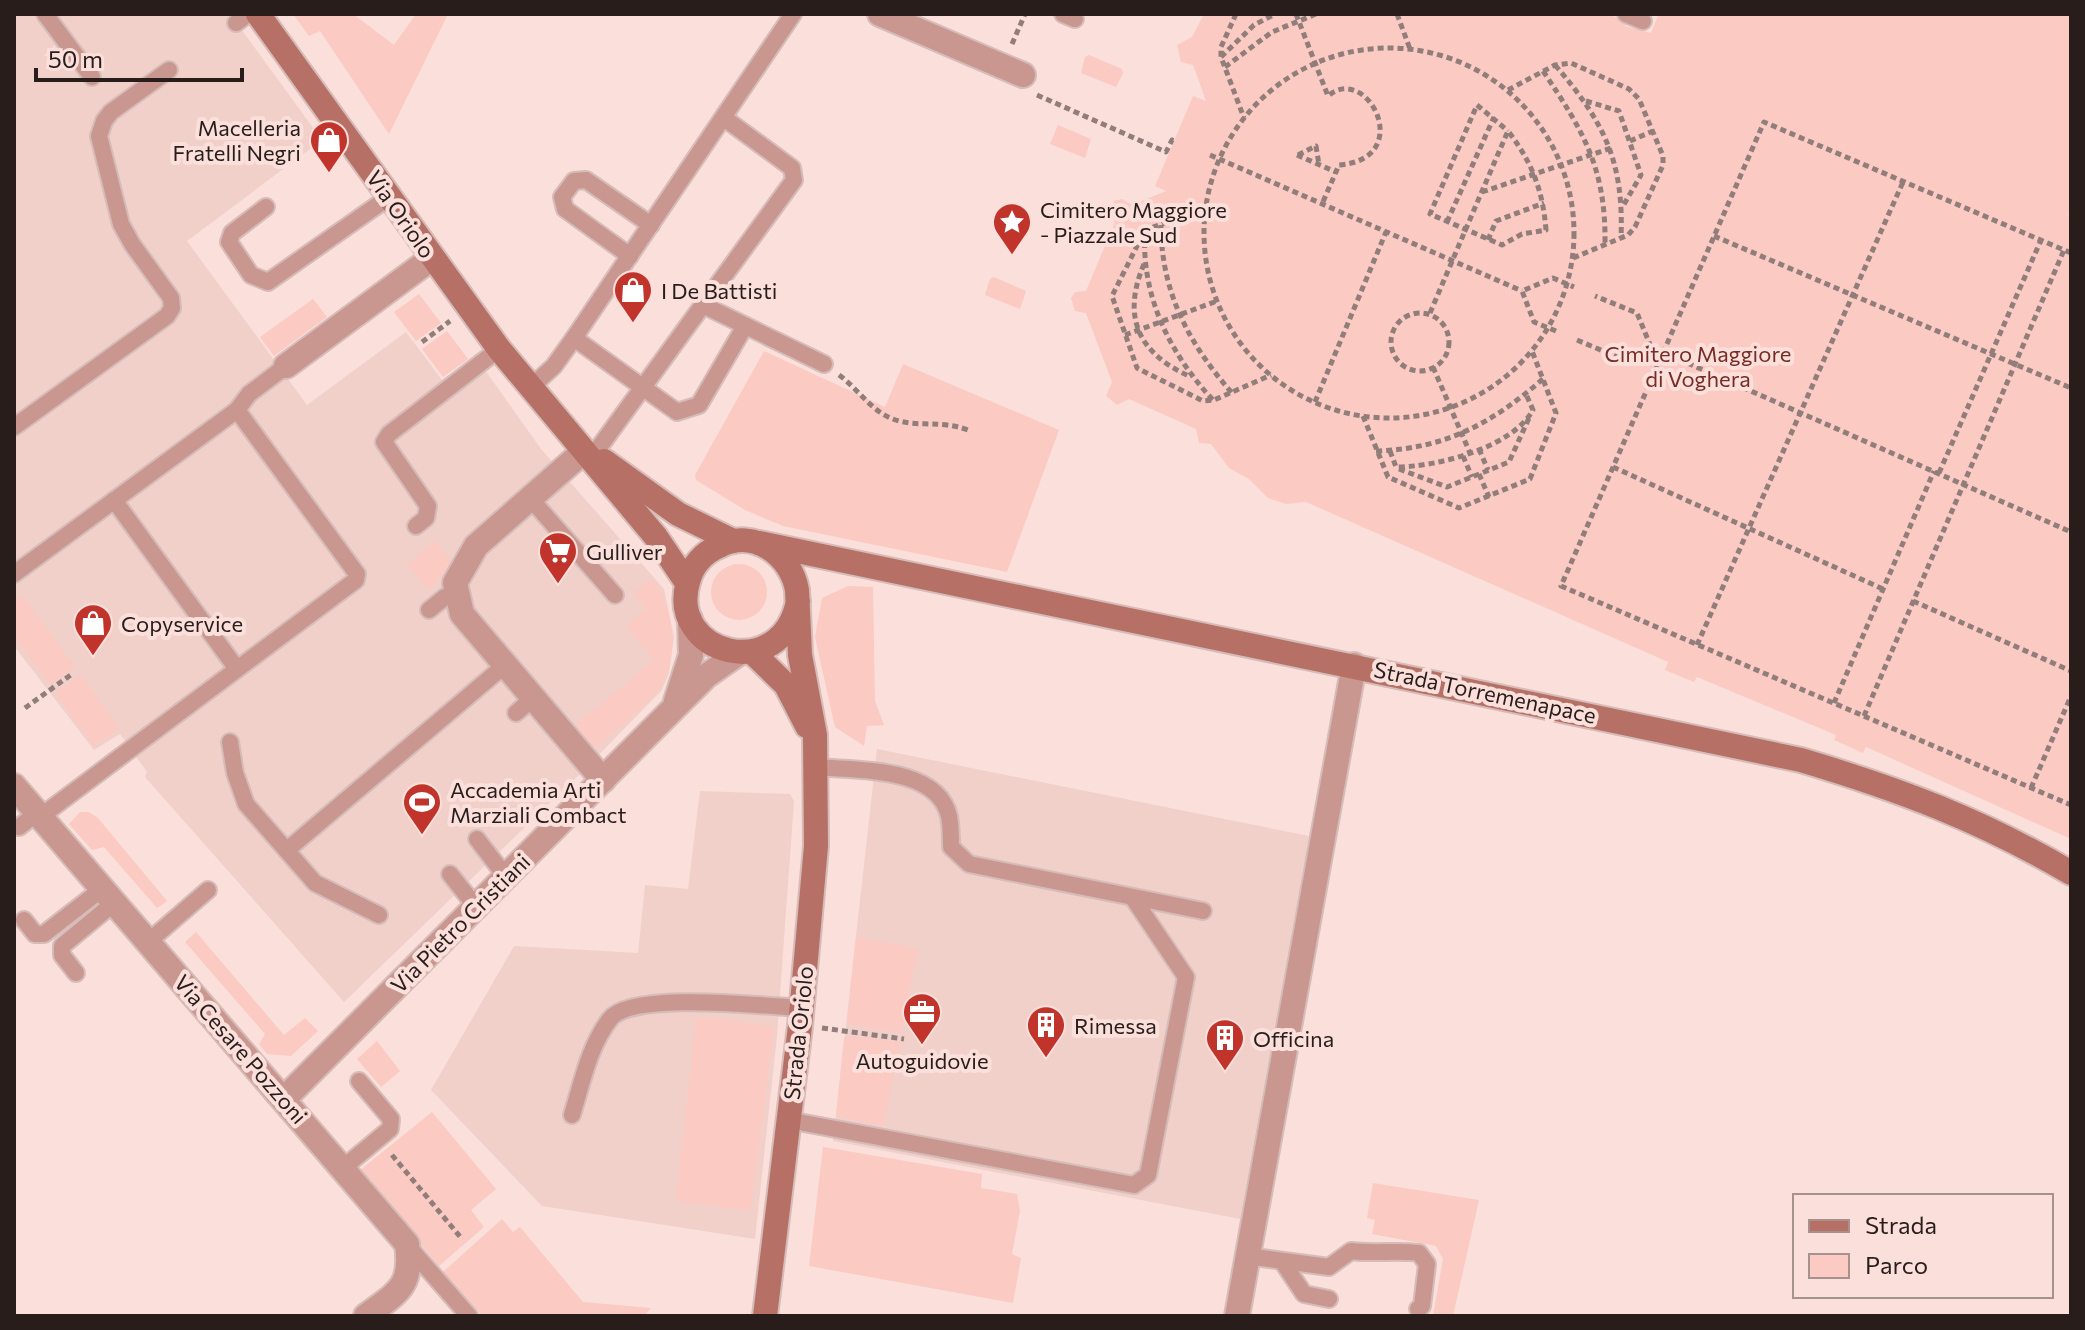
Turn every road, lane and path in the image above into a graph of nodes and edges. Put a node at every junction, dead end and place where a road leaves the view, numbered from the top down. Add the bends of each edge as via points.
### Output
1 (45, 14) edge
2 (793, 14) edge
3 (880, 14) edge
4 (1025, 14) edge
5 (1236, 14) edge
6 (1275, 14) edge
7 (1316, 14) edge
8 (1397, 14) edge
9 (1626, 14) edge
10 (247, 17) edge
11 (1297, 17) edge
12 (1643, 21) dead end
13 (1011, 45) dead end
14 (1410, 49) junction
15 (1221, 57) junction
16 (1314, 64) junction
17 (1555, 65) junction
18 (1225, 67) junction
19 (169, 70) dead end
20 (1543, 71) junction
21 (1023, 75) joint
22 (92, 77) dead end
23 (1508, 90) junction
24 (1585, 101) junction
25 (1494, 117) junction
26 (724, 118) junction
27 (1244, 118) junction
28 (1508, 131) junction
29 (1653, 131) junction
30 (1176, 141) dead end
31 (1630, 141) junction
32 (1611, 148) junction
33 (1594, 154) junction
34 (1210, 155) dead end
35 (1220, 159) junction
36 (1319, 165) junction
37 (1562, 165) junction
38 (1336, 172) junction
39 (1535, 173) junction
40 (1903, 182) junction
41 (1481, 192) junction
42 (389, 197) junction
43 (1544, 203) junction
44 (1322, 204) junction
45 (266, 207) dead end
46 (1622, 207) junction
47 (1205, 218) junction
48 (1447, 222) junction
49 (651, 225) junction
50 (1161, 225) junction
51 (1145, 230) junction
52 (1465, 230) junction
53 (1386, 232) junction
54 (1714, 236) junction
55 (1621, 238) junction
56 (1488, 240) junction
57 (2041, 240) junction
58 (1605, 244) junction
59 (2068, 251) edge
60 (630, 256) junction
61 (432, 258) junction
62 (1573, 258) junction
63 (1146, 260) junction
64 (1452, 261) junction
65 (1571, 285) junction
66 (1522, 291) junction
67 (1853, 295) junction
68 (1595, 296) dead end
69 (1217, 301) junction
70 (703, 305) junction
71 (468, 308) junction
72 (1430, 313) junction
73 (1178, 314) junction
74 (1160, 321) junction
75 (745, 326) junction
76 (1548, 328) junction
77 (1139, 329) junction
78 (1556, 331) dead end
79 (1125, 335) junction
80 (574, 338) junction
81 (1577, 340) dead end
82 (422, 342) dead end
83 (1651, 347) junction
84 (499, 349) junction
85 (1532, 351) junction
86 (1663, 352) junction
87 (1992, 354) junction
88 (824, 364) joint
89 (2015, 364) junction
90 (286, 366) joint
91 (1433, 367) junction
92 (1271, 375) junction
93 (1192, 377) junction
94 (1544, 378) junction
95 (643, 387) junction
96 (530, 388) junction
97 (2071, 388) edge
98 (1232, 393) junction
99 (1526, 394) junction
100 (1214, 400) junction
101 (1315, 402) junction
102 (1449, 408) junction
103 (237, 410) junction
104 (1801, 413) junction
105 (1363, 416) junction
106 (1529, 417) junction
107 (14, 427) edge
108 (968, 430) dead end
109 (1463, 436) junction
110 (1479, 449) junction
111 (1376, 451) junction
112 (1390, 451) junction
113 (590, 452) junction
114 (1470, 453) junction
115 (1463, 456) junction
116 (1396, 467) junction
117 (1613, 467) junction
118 (1488, 470) junction
119 (1936, 472) junction
120 (1479, 474) junction
121 (1472, 477) junction
122 (1963, 484) junction
123 (1489, 497) junction
124 (530, 498) junction
125 (114, 500) junction
126 (416, 526) dead end
127 (1749, 528) junction
128 (2071, 532) edge
129 (733, 541) junction
130 (759, 543) junction
131 (880, 571) junction
132 (14, 574) edge
133 (687, 583) junction
134 (1883, 589) junction
135 (615, 595) dead end
136 (456, 596) junction
137 (798, 596) junction
138 (1913, 601) junction
139 (429, 610) dead end
140 (690, 619) junction
141 (1697, 645) junction
142 (746, 652) junction
143 (505, 665) junction
144 (1354, 665) junction
145 (237, 669) junction
146 (2071, 671) edge
147 (72, 674) dead end
148 (2071, 696) edge
149 (1834, 703) junction
150 (25, 708) dead end
151 (669, 714) junction
152 (1864, 716) junction
153 (230, 742) dead end
154 (816, 758) junction
155 (603, 780) junction
156 (14, 786) edge
157 (2031, 788) junction
158 (2071, 805) edge
159 (32, 819) junction
160 (477, 839) dead end
161 (287, 850) junction
162 (2071, 873) edge
163 (450, 874) dead end
164 (506, 877) junction
165 (208, 890) dead end
166 (108, 896) junction
167 (1133, 898) junction
168 (476, 907) junction
169 (1203, 911) dead end
170 (379, 915) dead end
171 (24, 920) dead end
172 (148, 942) junction
173 (76, 973) dead end
174 (800, 1017) junction
175 (904, 1039) dead end
176 (359, 1081) dead end
177 (285, 1098) junction
178 (572, 1115) dead end
179 (788, 1120) junction
180 (378, 1139) junction
181 (343, 1168) junction
182 (462, 1239) dead end
183 (407, 1244) junction
184 (1247, 1256) junction
185 (1282, 1261) junction
186 (1329, 1299) dead end
187 (1418, 1309) dead end
188 (366, 1316) edge
189 (469, 1316) edge
190 (765, 1316) edge
191 (1237, 1316) edge

1 - 22 lane
2 - 26 lane
3 - 21 street
4 - 13 path
5 - 15 path
6 - 15 path via 1254,25
7 - 11 path
8 - 14 path
9 - 12 lane
10 - 42 street, Via Oriolo
11 - 16 path
11 - 18 path
14 - 16 path via 1356,51
14 - 23 path via 1462,62
15 - 18 path
16 - 27 path via 1276,88
16 - 38 path via 1328,96 1349,90 1364,96 1381,122 1372,151 1352,164 1339,165
17 - 20 path
17 - 24 path
17 - 29 path via 1571,63 1629,89
18 - 27 path
19 - 107 lane via 111,112 99,136 121,224 171,298 172,308
20 - 23 path
20 - 33 path
21 - 30 path via 1018,88 1166,152
23 - 37 path via 1540,124
24 - 31 path via 1619,111
24 - 32 path
25 - 28 path
25 - 48 path
25 - 48 path via 1477,105 1430,214
26 - 49 lane
26 - 70 lane via 792,168 794,180
27 - 35 path
28 - 39 path
28 - 41 path
29 - 31 path
29 - 55 path via 1663,165 1635,227
31 - 46 path via 1641,175
32 - 33 path
32 - 46 path
33 - 37 path
33 - 58 path via 1602,183
34 - 35 path
35 - 44 path
35 - 47 path
36 - 36 path via 1308,160 1297,155 1316,146
36 - 38 path
37 - 39 path
37 - 62 path via 1574,211
38 - 44 path
39 - 41 path
39 - 43 path
40 - 54 path via 1764,122
40 - 57 path
40 - 67 path
41 - 52 path
42 - 45 lane via 268,282 251,275 229,242 232,233
42 - 61 street, Via Oriolo
43 - 56 path via 1496,221
43 - 56 path via 1546,230 1502,245
44 - 53 path
46 - 55 path
47 - 50 path via 1193,213
47 - 69 path via 1205,246
48 - 52 path
49 - 60 lane
49 - 60 lane via 586,180 574,181 562,197 565,209
50 - 51 path
50 - 73 path via 1163,258
51 - 63 path
51 - 79 path via 1112,296
52 - 56 path
52 - 64 path
53 - 64 path
53 - 101 path
54 - 67 path
54 - 86 path
55 - 58 path
57 - 59 path
57 - 87 path
58 - 62 path
59 - 89 path
60 - 80 lane
61 - 71 street, Via Oriolo
61 - 90 street
62 - 65 path
63 - 74 path
63 - 77 path via 1134,287
64 - 66 path
64 - 72 path
65 - 66 path via 1553,278
65 - 76 path
66 - 76 path via 1534,322
67 - 87 path
67 - 104 path
68 - 83 path via 1637,313
69 - 73 path
69 - 92 path via 1239,341
70 - 75 lane
70 - 95 lane
71 - 82 path
71 - 84 street, Via Oriolo
72 - 91 path via 1446,325 1450,346 1441,364
72 - 91 path via 1409,313 1394,327 1391,348 1401,366 1421,372
73 - 74 path
73 - 98 path via 1193,345
74 - 77 path
74 - 93 path
75 - 88 lane
75 - 95 lane via 699,405 677,412
76 - 78 path
76 - 85 path
77 - 79 path
77 - 93 path via 1165,365
79 - 100 path via 1137,368 1145,375 1203,401
80 - 95 lane
80 - 96 lane
81 - 83 path via 1622,359
83 - 86 path
84 - 96 street, Via Oriolo
84 - 126 lane via 384,442 428,506 426,518
85 - 94 path
85 - 102 path via 1495,385
86 - 104 path
86 - 117 path
87 - 89 path
87 - 119 path
88 - 108 path via 886,416
89 - 97 path
89 - 122 path
90 - 103 lane
91 - 102 path
92 - 98 path
92 - 101 path
93 - 100 path
94 - 99 path
94 - 123 path via 1556,413 1530,479
95 - 113 lane
96 - 113 street, Via Oriolo
98 - 100 path
99 - 106 path via 1533,410
99 - 109 path
101 - 105 path
102 - 105 path via 1392,418
102 - 109 path
103 - 125 lane
103 - 145 lane via 357,574 356,580
104 - 119 path
104 - 127 path
105 - 111 path
106 - 110 path
106 - 118 path via 1509,462
109 - 112 path
109 - 114 path
110 - 114 path
110 - 118 path
111 - 112 path
111 - 123 path via 1388,477 1448,505 1459,508
112 - 116 path
113 - 124 street
113 - 129 street, Via Oriolo via 678,514
113 - 133 street, Via Oriolo
114 - 115 path
115 - 116 path
115 - 121 path
116 - 121 path via 1447,487
117 - 127 path
117 - 141 path via 1561,586
118 - 120 path
119 - 122 path
119 - 134 path
120 - 121 path
120 - 123 path
122 - 128 path
122 - 138 path
124 - 135 lane
124 - 136 street via 471,552 457,575
125 - 132 lane
125 - 145 lane
127 - 134 path
127 - 141 path
129 - 130 street
129 - 133 street via 707,552
130 - 131 street, Strada Torremenapace
130 - 137 street via 783,558
131 - 137 street, Strada Torremenapace via 828,567 806,578
131 - 144 street, Strada Torremenapace
133 - 140 street
134 - 149 path
136 - 139 lane via 445,597
136 - 143 street via 462,614
137 - 142 street via 783,634 764,648
137 - 154 street via 800,655
138 - 146 path
138 - 152 path
140 - 142 street via 715,646
140 - 151 street, Via Pietro Cristiani via 687,671
141 - 149 path
142 - 151 street, Via Pietro Cristiani via 706,676
142 - 154 street via 786,685
143 - 155 street via 525,706
143 - 161 lane
144 - 162 street, Strada Torremenapace via 1801,760 1965,815
144 - 184 street
145 - 159 lane
147 - 150 path
148 - 157 path
149 - 152 path
151 - 155 street, Via Pietro Cristiani
152 - 157 path
153 - 161 lane via 246,804
154 - 167 lane via 916,778 949,813 951,847 969,864
154 - 174 street, Strada Oriolo via 816,846
155 - 164 street, Via Pietro Cristiani
156 - 159 street, Via Cesare Pozzoni
157 - 158 path
159 - 166 street, Via Cesare Pozzoni
160 - 164 lane
161 - 170 lane via 315,883
163 - 168 lane
164 - 168 street, Via Pietro Cristiani
165 - 172 lane
166 - 171 lane via 44,934 35,934
166 - 172 street, Via Cesare Pozzoni
166 - 173 lane via 62,946 62,955
167 - 169 lane
167 - 179 lane via 1186,977 1148,1175 1134,1185
168 - 177 street, Via Pietro Cristiani
172 - 177 street, Via Cesare Pozzoni via 168,975
174 - 175 path
174 - 178 lane via 695,1002 628,1005 611,1017 591,1053
174 - 179 street, Strada Oriolo
176 - 180 lane via 391,1119 390,1129
177 - 181 street, Via Cesare Pozzoni
179 - 190 street, Strada Oriolo
180 - 181 lane
180 - 182 path
181 - 183 street, Via Cesare Pozzoni
183 - 188 street via 411,1269 400,1290
183 - 189 lane
184 - 185 lane
184 - 191 street
185 - 186 lane via 1304,1294
185 - 187 lane via 1329,1267 1351,1251 1419,1253 1427,1264

